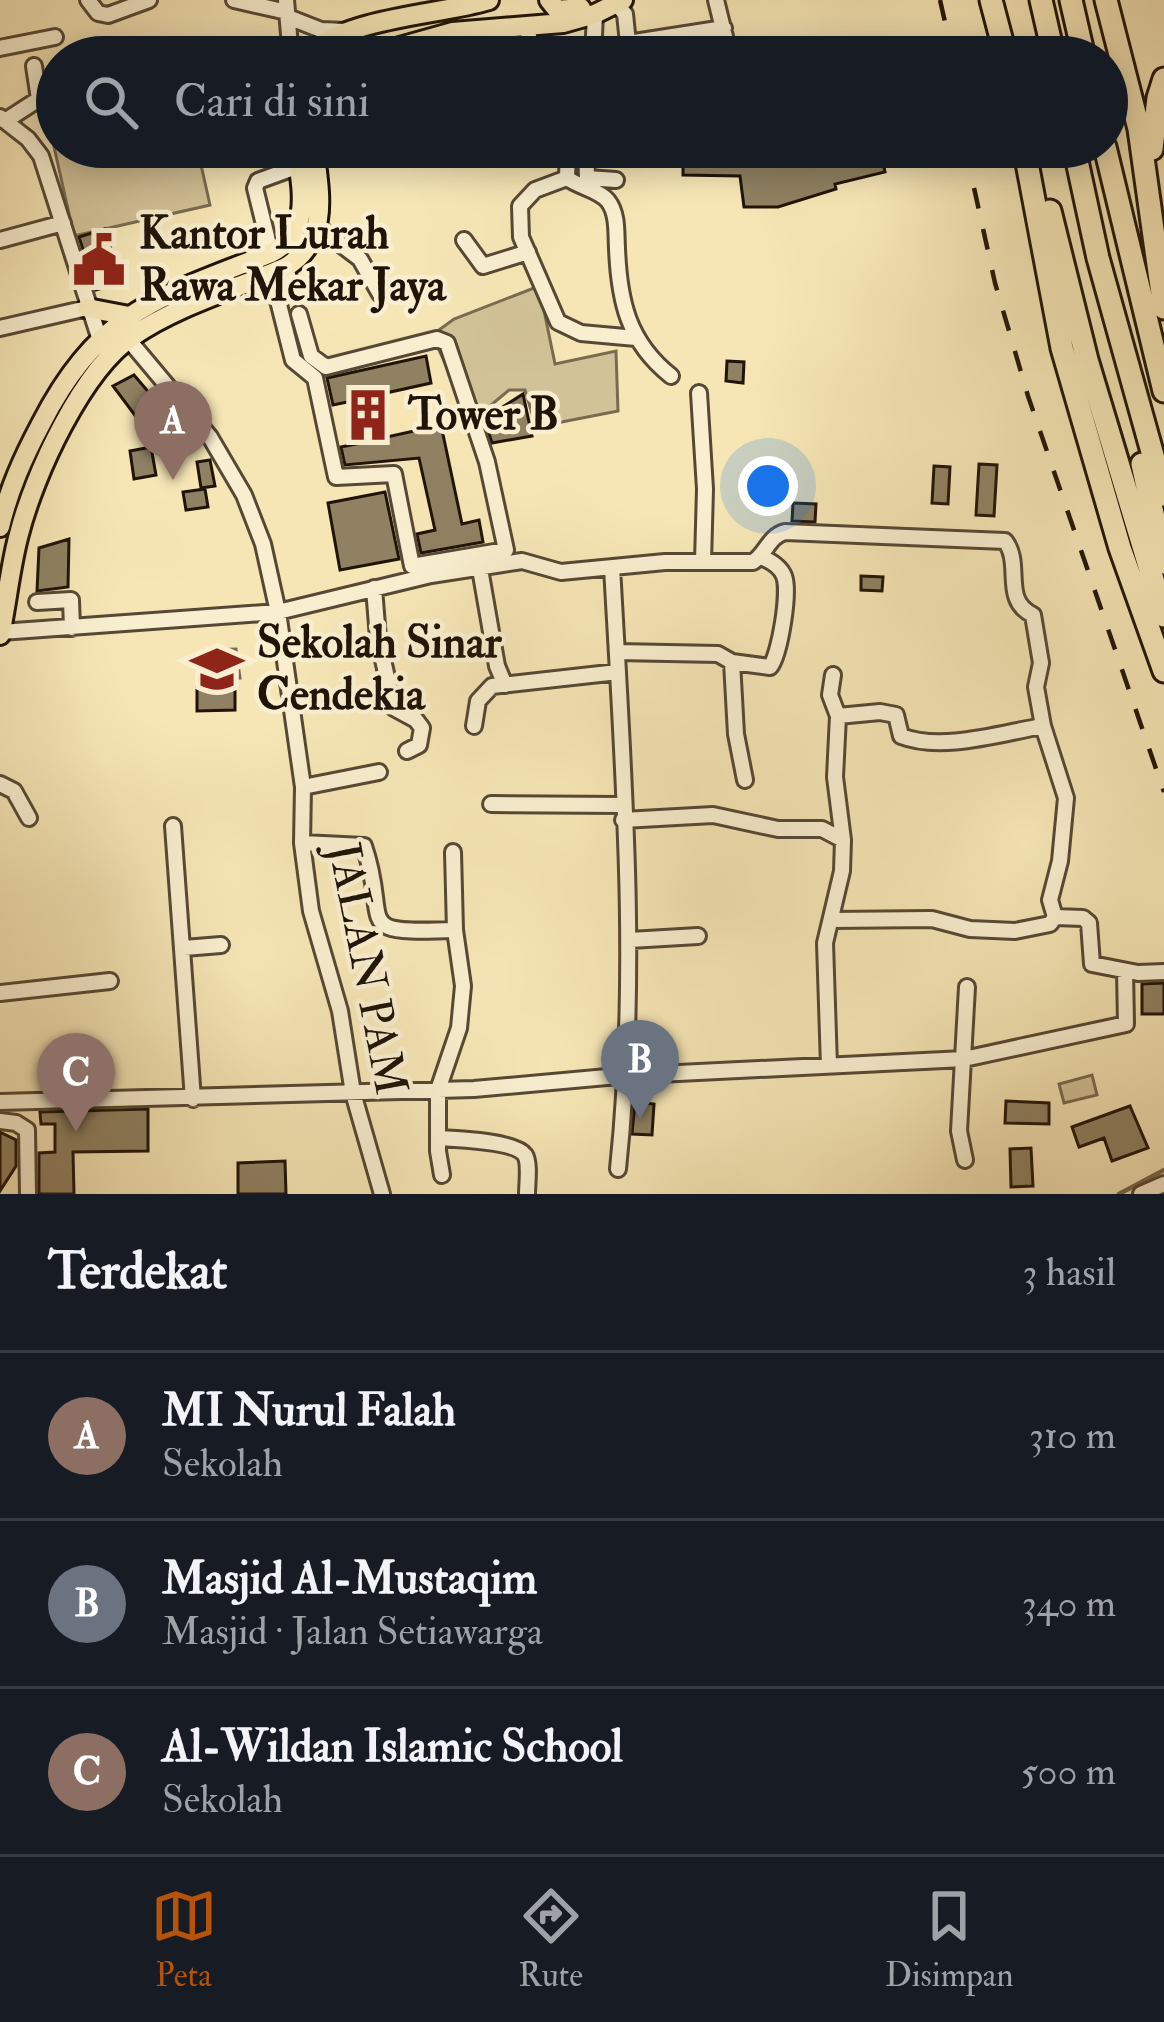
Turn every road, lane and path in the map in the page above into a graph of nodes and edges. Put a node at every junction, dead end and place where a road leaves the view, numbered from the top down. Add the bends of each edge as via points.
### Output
1 (88, 0) edge
2 (149, 0) edge
3 (234, 0) edge
4 (488, 0) edge
5 (549, 0) edge
6 (716, 0) edge
7 (991, 0) edge
8 (1041, 0) edge
9 (1071, 0) edge
10 (1106, 0) edge
11 (619, 1) edge
12 (287, 10) edge
13 (595, 14) junction
14 (526, 26) junction
15 (724, 28) junction
16 (350, 31) junction
17 (340, 36) edge
18 (439, 36) edge
19 (529, 36) edge
20 (594, 36) edge
21 (627, 36) edge
22 (673, 36) edge
23 (726, 36) edge
24 (1000, 36) edge
25 (1049, 36) edge
26 (1079, 36) edge
27 (1115, 36) edge
28 (36, 41) edge
29 (0, 48) edge
30 (34, 66) dead end
31 (36, 79) edge
32 (1164, 80) edge
33 (1128, 85) edge
34 (36, 101) edge
35 (2, 119) edge
36 (36, 149) edge
37 (45, 168) edge
38 (280, 168) edge
39 (299, 168) edge
40 (316, 168) edge
41 (567, 168) edge
42 (587, 168) edge
43 (1032, 168) edge
44 (1034, 168) edge
45 (1079, 168) edge
46 (1110, 168) edge
47 (567, 178) junction
48 (616, 181) dead end
49 (1152, 211) junction
50 (63, 223) junction
51 (318, 227) junction
52 (0, 240) edge
53 (464, 240) dead end
54 (528, 252) junction
55 (1098, 258) junction
56 (276, 265) junction
57 (293, 293) dead end
58 (380, 295) dead end
59 (87, 308) junction
60 (1164, 308) edge
61 (299, 314) dead end
62 (129, 316) junction
63 (0, 328) edge
64 (100, 337) junction
65 (636, 338) junction
66 (128, 339) junction
67 (671, 376) dead end
68 (1164, 391) edge
69 (699, 393) dead end
70 (1164, 495) edge
71 (0, 527) edge
72 (761, 556) junction
73 (703, 562) junction
74 (1164, 563) edge
75 (612, 567) junction
76 (481, 569) junction
77 (374, 588) junction
78 (37, 602) dead end
79 (278, 612) junction
80 (1164, 616) edge
81 (72, 628) junction
82 (0, 633) edge
83 (617, 652) junction
84 (732, 662) junction
85 (1164, 671) edge
86 (618, 672) junction
87 (833, 675) dead end
88 (505, 686) junction
89 (838, 716) junction
90 (1043, 726) junction
91 (474, 727) dead end
92 (407, 751) dead end
93 (379, 772) dead end
94 (745, 780) dead end
95 (0, 784) edge
96 (303, 787) junction
97 (491, 804) dead end
98 (622, 813) junction
99 (29, 818) dead end
100 (173, 826) dead end
101 (843, 840) junction
102 (302, 844) junction
103 (453, 852) dead end
104 (1055, 917) junction
105 (831, 920) junction
106 (455, 930) junction
107 (698, 936) dead end
108 (630, 940) junction
109 (221, 945) dead end
110 (184, 948) junction
111 (1125, 971) junction
112 (1164, 972) edge
113 (110, 981) dead end
114 (967, 986) dead end
115 (0, 993) edge
116 (964, 1059) junction
117 (829, 1066) junction
118 (628, 1076) junction
119 (438, 1090) junction
120 (353, 1093) junction
121 (194, 1099) junction
122 (0, 1102) edge
123 (0, 1121) edge
124 (438, 1138) junction
125 (965, 1160) dead end
126 (618, 1168) dead end
127 (442, 1175) dead end
128 (1164, 1184) edge
129 (28, 1194) edge
130 (382, 1194) edge
131 (526, 1194) edge
132 (1142, 1194) edge

1 - 2 street via 108,15
3 - 12 street
4 - 16 main road
5 - 11 main road via 563,11
6 - 15 street
7 - 24 highway
8 - 25 highway
9 - 26 highway
10 - 27 highway
11 - 13 main road
11 - 21 street
12 - 16 street via 321,30
13 - 14 main road
13 - 20 street
14 - 18 main road
14 - 19 street
15 - 22 street
15 - 23 street
16 - 17 main road
28 - 29 street
30 - 31 street
32 - 49 highway via 1152,131
33 - 49 highway
34 - 35 street
35 - 36 street
37 - 50 street
38 - 56 street via 255,188
39 - 56 main road via 300,221
40 - 51 main road
41 - 47 street
42 - 48 street via 587,178
43 - 85 highway via 1062,348
44 - 80 highway
45 - 55 highway
46 - 68 highway
47 - 54 street via 535,190 520,206
47 - 65 street via 612,207 618,275
49 - 60 highway
50 - 52 street
50 - 59 street
51 - 56 main road via 308,248
51 - 58 street via 360,259
53 - 54 street via 483,266
54 - 65 street via 565,328
55 - 70 highway
55 - 74 highway
56 - 57 street
56 - 61 street via 293,360 315,378 336,478 394,474 412,566 506,550 447,343 326,367 311,356
56 - 62 main road
56 - 66 main road
59 - 62 main road
59 - 63 street
59 - 64 street
62 - 64 main road
64 - 71 main road via 59,388 15,473
65 - 67 street
66 - 79 street, JALAN PAM via 210,436 244,495
66 - 82 main road via 92,380 34,487
69 - 73 street
72 - 73 street
72 - 84 street via 784,575 777,656 770,667
72 - 90 street via 784,532 1010,544 1014,596 1033,615
73 - 75 street
75 - 76 street via 561,572 522,561
75 - 83 street
76 - 77 street
76 - 88 street
77 - 79 street
77 - 92 street via 394,708 422,728 419,745
78 - 81 street via 71,600
79 - 81 street
79 - 96 street, JALAN PAM
81 - 82 street
83 - 84 street via 688,651
83 - 86 street
84 - 94 street
86 - 88 street
86 - 98 street
87 - 89 street
88 - 91 street via 484,690
89 - 90 street via 896,715 901,736 911,740
89 - 101 street
90 - 104 street via 1066,798 1050,900
93 - 96 street
95 - 99 street via 14,791
96 - 102 street, JALAN PAM
97 - 98 street
98 - 101 street via 713,815 822,829
98 - 108 street
100 - 110 street
101 - 105 street
102 - 106 street via 364,846 377,918 386,928
102 - 120 street, JALAN PAM
103 - 106 street
104 - 105 street via 1015,931 932,919
104 - 111 street via 1083,918 1092,964
105 - 117 street via 824,968
106 - 119 street via 459,1028
107 - 108 street
108 - 118 street
109 - 110 street
110 - 121 street
111 - 112 street
111 - 116 street via 1126,1024
113 - 115 street
114 - 116 street
116 - 117 street
116 - 125 street
117 - 118 street
118 - 119 street
118 - 126 street
119 - 120 street
119 - 124 street
120 - 121 street
120 - 130 street, JALAN PAM
121 - 122 street
123 - 129 street via 27,1130
124 - 127 street
124 - 131 street via 523,1152
128 - 132 street

